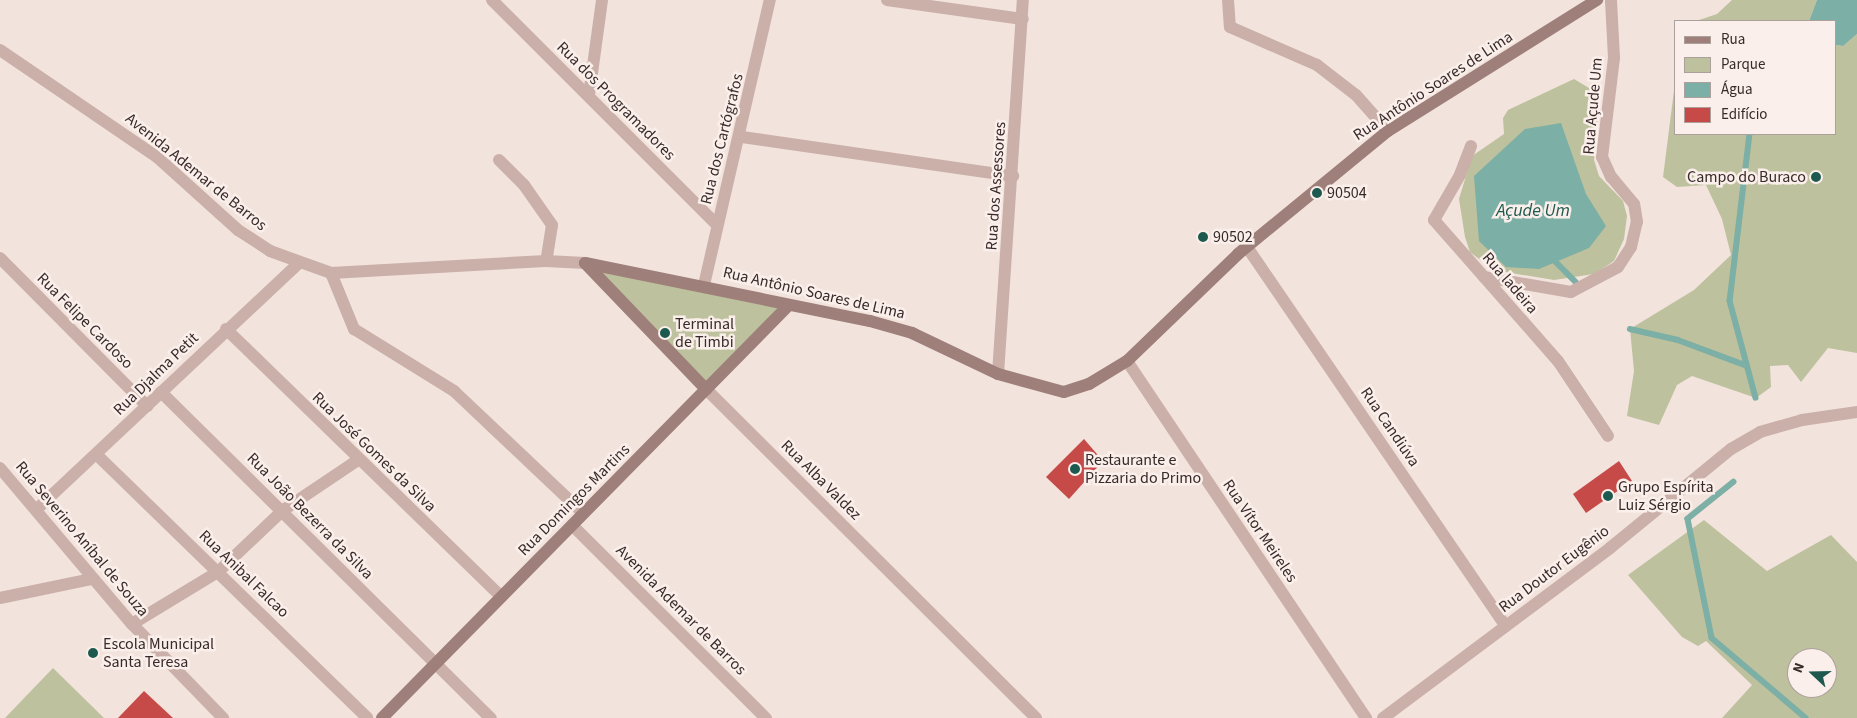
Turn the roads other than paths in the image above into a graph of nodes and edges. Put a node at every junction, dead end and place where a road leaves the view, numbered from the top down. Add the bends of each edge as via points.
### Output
1 (492, 0) edge
2 (602, 0) edge
3 (770, 0) edge
4 (887, 0) edge
5 (1023, 0) edge
6 (1228, 0) edge
7 (1597, 0) edge
8 (1611, 0) edge
9 (1581, 5) edge
10 (1023, 19) junction
11 (0, 50) edge
12 (589, 95) junction
13 (1388, 131) junction
14 (742, 137) junction
15 (1470, 146) dead end
16 (499, 160) dead end
17 (1013, 176) junction
18 (717, 225) junction
19 (1247, 247) junction
20 (0, 258) edge
21 (546, 261) junction
22 (585, 263) junction
23 (298, 264) junction
24 (331, 273) junction
25 (1484, 277) junction
26 (704, 285) junction
27 (789, 305) junction
28 (226, 329) junction
29 (1127, 361) junction
30 (998, 374) junction
31 (706, 389) junction
32 (161, 392) junction
33 (147, 406) junction
34 (1857, 412) edge
35 (1608, 436) dead end
36 (97, 455) junction
37 (358, 460) junction
38 (0, 468) edge
39 (38, 508) junction
40 (282, 511) junction
41 (584, 513) junction
42 (572, 525) junction
43 (218, 572) junction
44 (92, 579) junction
45 (501, 596) junction
46 (0, 598) edge
47 (132, 624) junction
48 (1506, 626) junction
49 (436, 663) junction
50 (223, 718) edge
51 (367, 718) edge
52 (382, 718) edge
53 (491, 718) edge
54 (766, 718) edge
55 (1036, 718) edge
56 (1366, 718) edge
57 (1382, 718) edge

1 - 12 street, Rua dos Programadores
2 - 12 street
3 - 14 street, Rua dos Cartógrafos
4 - 10 street
5 - 10 street, Rua dos Assessores
6 - 13 street via 1230,27 1317,65 1356,95
7 - 9 street, Rua Antônio Soares de Lima
8 - 25 street, Rua Açude Um via 1614,58 1602,157 1610,177 1634,204 1637,222 1631,247 1618,267 1571,292
9 - 13 street, Rua Antônio Soares de Lima
10 - 17 street, Rua dos Assessores
11 - 23 street, Avenida Ademar de Barros via 157,157 238,230
12 - 18 street, Rua dos Programadores
13 - 19 street, Rua Antônio Soares de Lima
14 - 17 street
14 - 18 street, Rua dos Cartógrafos
15 - 25 street, Rua ladeira via 1460,176 1434,220
16 - 21 street via 524,185 552,225
17 - 30 street, Rua dos Assessores
18 - 26 street, Rua dos Cartógrafos
19 - 29 street, Rua Antônio Soares de Lima
19 - 48 street, Rua Candiúva
20 - 33 street, Rua Felipe Cardoso
21 - 22 street, Rua Antônio Soares de Lima
21 - 24 street, Rua Antônio Soares de Lima
22 - 26 street, Rua Antônio Soares de Lima
22 - 31 street, Rua Alba Valdez
23 - 24 street, Avenida Ademar de Barros
23 - 28 street, Rua Djalma Petit
24 - 41 street via 354,329 454,391
25 - 35 street, Rua ladeira via 1558,361
26 - 27 street, Rua Antônio Soares de Lima
27 - 30 street, Rua Antônio Soares de Lima via 912,332
27 - 31 street, Rua Domingos Martins
28 - 32 street, Rua Djalma Petit
28 - 37 street, Rua José Gomes da Silva
29 - 30 street, Rua Antônio Soares de Lima via 1089,384 1064,392
29 - 56 street, Rua Vítor Meireles
31 - 41 street, Rua Domingos Martins
31 - 55 street, Rua Alba Valdez
32 - 33 street, Rua Djalma Petit
32 - 40 street, Rua João Bezerra da Silva
33 - 36 street, Rua Djalma Petit
34 - 48 street, Rua Doutor Eugênio via 1777,427 1731,450
36 - 39 street, Rua Djalma Petit
36 - 43 street, Rua Anibal Falcao
37 - 40 street
37 - 45 street, Rua José Gomes da Silva
38 - 39 street, Rua Severino Aníbal de Souza
39 - 44 street, Rua Severino Aníbal de Souza
40 - 43 street
40 - 49 street, Rua João Bezerra da Silva
41 - 42 street, Rua Domingos Martins
42 - 45 street, Rua Domingos Martins
42 - 54 street, Avenida Ademar de Barros
43 - 47 street
43 - 51 street, Rua Anibal Falcao
44 - 46 street
44 - 47 street, Rua Severino Aníbal de Souza
45 - 49 street, Rua Domingos Martins
47 - 50 street, Rua Severino Aníbal de Souza
48 - 57 street, Rua Doutor Eugênio
49 - 52 street, Rua Domingos Martins
49 - 53 street, Rua João Bezerra da Silva

